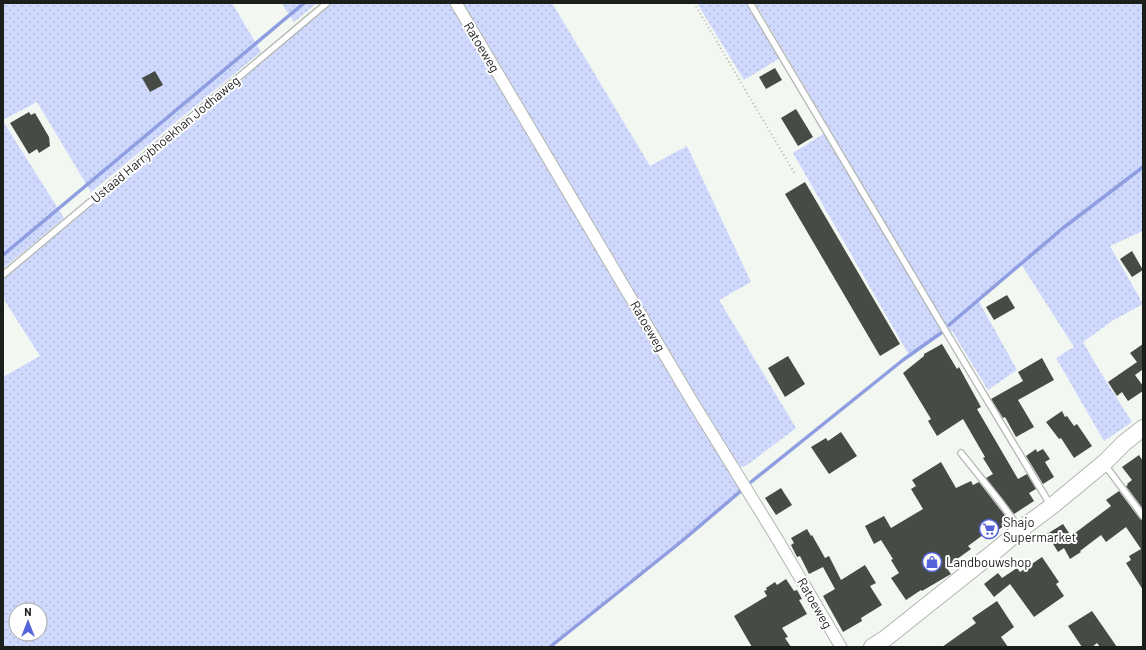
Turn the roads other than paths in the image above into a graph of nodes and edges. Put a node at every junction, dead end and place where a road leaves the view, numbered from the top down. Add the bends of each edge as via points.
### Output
1 (327, 3) edge
2 (456, 3) edge
3 (750, 3) edge
4 (3, 275) edge
5 (1143, 428) edge
6 (961, 453) dead end
7 (1104, 463) junction
8 (1052, 506) junction
9 (1143, 516) edge
10 (1020, 529) junction
11 (841, 647) edge
12 (872, 647) edge

1 - 4 lane, Ustaad Harrybhoekhan Jodhaweg
2 - 11 street, Ratoeweg
3 - 8 lane
5 - 7 main road
6 - 10 lane
7 - 8 main road
7 - 9 lane
8 - 10 main road
10 - 12 main road via 888,640

